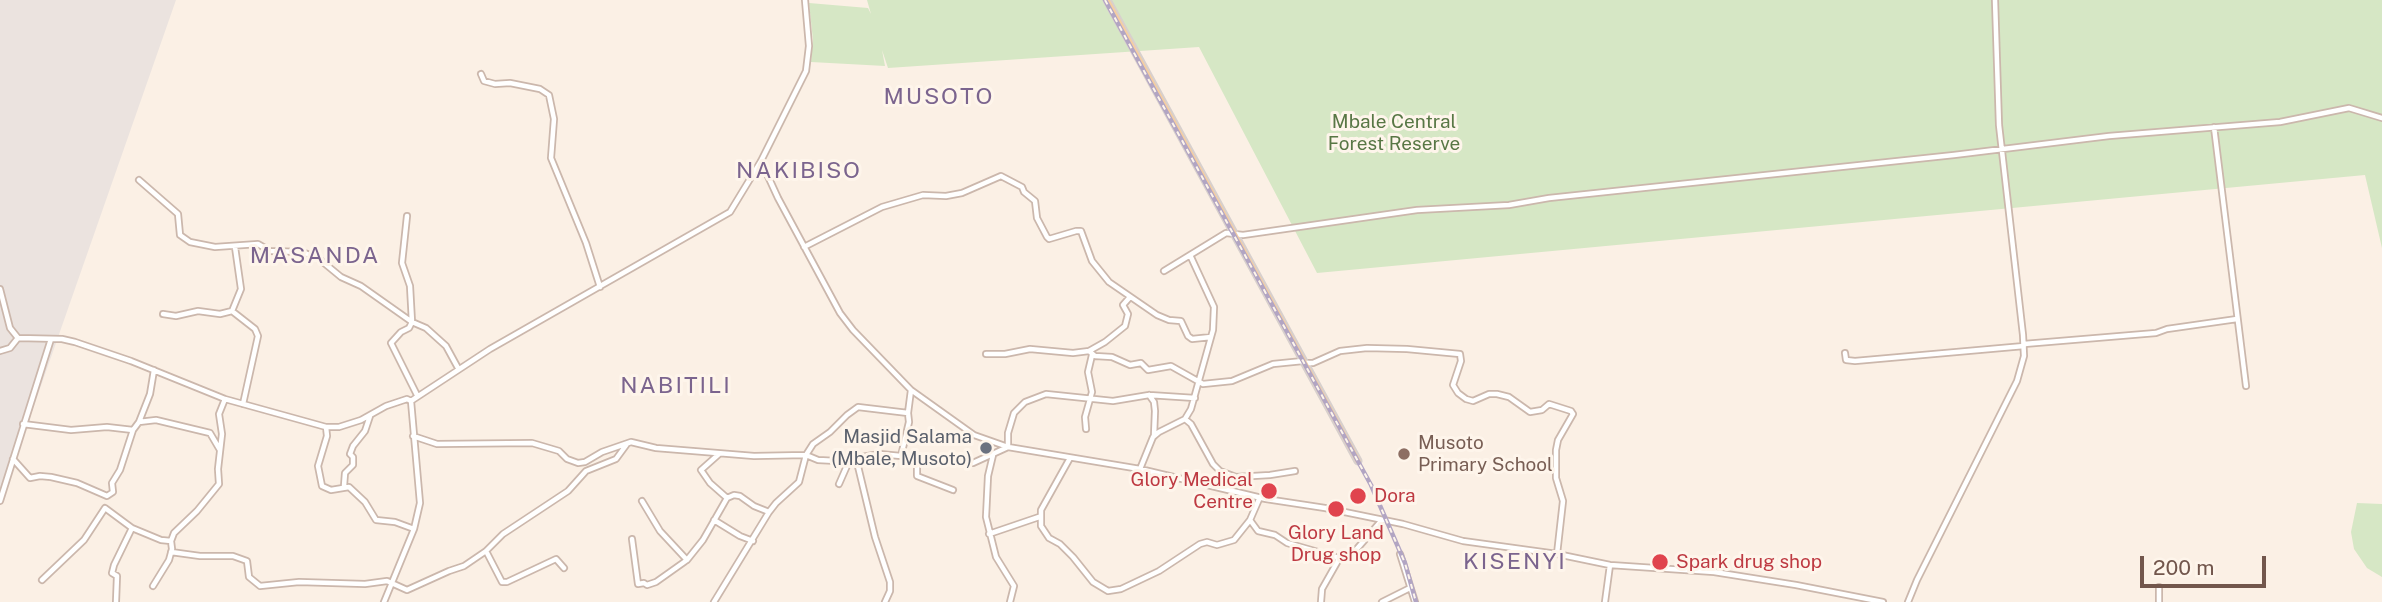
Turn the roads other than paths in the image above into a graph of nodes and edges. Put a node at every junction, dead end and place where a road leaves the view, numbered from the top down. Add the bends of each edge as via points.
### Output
1 (805, 0) edge
2 (1107, 0) edge
3 (1995, 0) edge
4 (481, 74) dead end
5 (2382, 118) edge
6 (2214, 127) junction
7 (2002, 148) junction
8 (761, 161) junction
9 (139, 180) dead end
10 (407, 216) dead end
11 (1234, 236) junction
12 (235, 247) junction
13 (804, 247) junction
14 (1190, 254) junction
15 (1164, 271) dead end
16 (600, 287) junction
17 (0, 289) edge
18 (1130, 297) junction
19 (232, 311) junction
20 (163, 314) dead end
21 (2237, 319) junction
22 (412, 321) junction
23 (1211, 337) junction
24 (18, 338) junction
25 (51, 338) junction
26 (2024, 345) junction
27 (0, 351) edge
28 (1091, 353) junction
29 (1845, 353) dead end
30 (986, 354) dead end
31 (1303, 362) junction
32 (458, 368) junction
33 (154, 370) junction
34 (1199, 383) junction
35 (2246, 386) dead end
36 (911, 390) junction
37 (417, 395) junction
38 (1149, 396) junction
39 (225, 398) junction
40 (1195, 398) junction
41 (1091, 399) junction
42 (411, 401) junction
43 (243, 404) junction
44 (908, 413) junction
45 (370, 416) junction
46 (1185, 419) junction
47 (139, 422) junction
48 (23, 424) junction
49 (326, 427) junction
50 (1086, 429) dead end
51 (133, 430) junction
52 (413, 436) junction
53 (1153, 437) junction
54 (628, 443) junction
55 (1008, 447) junction
56 (220, 450) junction
57 (720, 454) junction
58 (806, 455) junction
59 (993, 455) junction
60 (901, 456) junction
61 (853, 458) junction
62 (1070, 458) junction
63 (13, 459) junction
64 (917, 460) junction
65 (1358, 461) dead end
66 (1140, 469) junction
67 (1295, 471) dead end
68 (839, 484) dead end
69 (344, 486) junction
70 (953, 490) dead end
71 (1260, 497) junction
72 (727, 498) junction
73 (0, 501) edge
74 (642, 501) dead end
75 (769, 512) junction
76 (1039, 517) junction
77 (714, 520) junction
78 (1250, 520) junction
79 (1382, 520) junction
80 (132, 528) junction
81 (414, 529) junction
82 (989, 534) junction
83 (632, 539) dead end
84 (171, 541) junction
85 (752, 541) junction
86 (486, 551) junction
87 (171, 552) junction
88 (1400, 554) dead end
89 (1557, 554) junction
90 (1339, 558) junction
91 (687, 560) junction
92 (1610, 565) junction
93 (564, 568) dead end
94 (42, 580) dead end
95 (392, 583) junction
96 (153, 586) dead end
97 (2159, 587) dead end
98 (1410, 588) junction
99 (117, 602) edge
100 (384, 602) edge
101 (713, 602) edge
102 (885, 602) edge
103 (1010, 602) edge
104 (1321, 602) edge
105 (1382, 602) edge
106 (1415, 602) edge
107 (1605, 602) edge
108 (1883, 602) edge
109 (1908, 602) edge
110 (2159, 602) edge

1 - 8 street via 806,71
2 - 11 main road
3 - 7 street
4 - 16 street via 495,84 540,89 549,95 554,119 551,158
5 - 6 street via 2349,108 2297,120
6 - 7 street
6 - 21 street
7 - 11 street via 1509,205 1417,210
7 - 26 street
8 - 13 street
8 - 16 street via 730,212
9 - 12 street via 178,214 180,235 190,242
10 - 22 street via 402,263 410,286
11 - 14 street via 1221,235
11 - 31 main road
12 - 19 street via 241,289
12 - 22 street via 258,244 270,251 302,252 318,258
13 - 18 street via 882,207 923,195 962,193 1000,176 1022,187 1035,201 1037,218 1049,239 1081,232 1096,269
13 - 36 street via 852,330
14 - 15 street
14 - 23 street via 1214,306
16 - 32 street
17 - 24 street via 10,328
18 - 23 street via 1157,315 1181,321 1192,339
18 - 28 street via 1124,305 1128,314 1125,326
19 - 20 street
19 - 43 street via 258,336
21 - 26 street via 2156,333
21 - 35 street
22 - 32 street via 446,346
22 - 37 street via 391,343
23 - 34 street
24 - 25 street
24 - 27 street
25 - 33 street
25 - 48 street
26 - 29 street via 1855,360 1846,360
26 - 109 street via 2017,381
28 - 30 street via 1030,349
28 - 34 street via 1130,365 1141,363 1148,370 1171,366
28 - 41 street
31 - 34 street via 1272,364 1224,383
31 - 65 main road
31 - 89 street via 1367,348 1460,354 1454,385 1466,399 1497,394 1530,412 1549,404 1571,411 1556,450 1556,478 1563,501
32 - 37 street
33 - 39 street
33 - 47 street
34 - 40 street
36 - 44 street
36 - 55 street via 974,435
37 - 42 street
38 - 40 street
38 - 41 street
38 - 53 street via 1155,411
39 - 43 street
39 - 56 street via 219,414
40 - 46 street
41 - 50 street
41 - 55 street via 1046,394 1025,402 1013,415
42 - 45 street via 386,406
42 - 52 street
43 - 49 street
44 - 58 street via 859,407
44 - 60 street
45 - 49 street
45 - 69 street via 350,454 353,465 345,473
46 - 53 street
46 - 67 street via 1220,471 1236,477
47 - 51 street
47 - 56 street via 156,420 210,433
48 - 51 street
48 - 63 street
49 - 69 street via 318,466 320,483 331,490
51 - 63 street via 112,483 113,492 107,496 77,483 30,478
52 - 54 street via 437,444 531,443 559,451 578,463
52 - 81 street via 420,496
53 - 66 street
54 - 57 street
54 - 86 street via 616,459 586,471 568,492 503,534
55 - 59 street
55 - 62 street
56 - 84 street via 219,484
57 - 58 street
57 - 72 street via 701,470
58 - 61 street via 826,461
58 - 75 street via 799,482
59 - 64 street via 973,463
59 - 82 street via 987,485
60 - 61 street
60 - 64 street
61 - 68 street
61 - 102 street via 890,582
62 - 66 street
62 - 76 street
63 - 73 street
64 - 70 street via 917,476
66 - 71 street
69 - 81 street via 365,502 376,520
71 - 78 street
71 - 79 street
72 - 75 street via 740,496
72 - 77 street
74 - 91 street via 660,531
75 - 85 street
76 - 78 street via 1049,538 1108,592 1159,571 1200,544 1234,540
76 - 82 street
77 - 85 street
77 - 91 street
78 - 90 street via 1258,531
79 - 89 street via 1464,541
79 - 90 street via 1354,551
80 - 84 street
80 - 94 street via 105,508 84,540
80 - 99 street via 112,573 117,576
81 - 95 street
82 - 103 street via 996,557 1014,586
83 - 91 street via 638,584 656,582
84 - 87 street
85 - 101 street
86 - 93 street via 502,582 556,559
86 - 95 street via 464,566 409,589
87 - 95 street via 247,561 249,577 260,586
87 - 96 street
88 - 98 street
89 - 92 street
90 - 104 street via 1322,589
92 - 107 street
92 - 108 street via 1714,572
95 - 100 street
97 - 110 street
98 - 105 street
98 - 106 street

